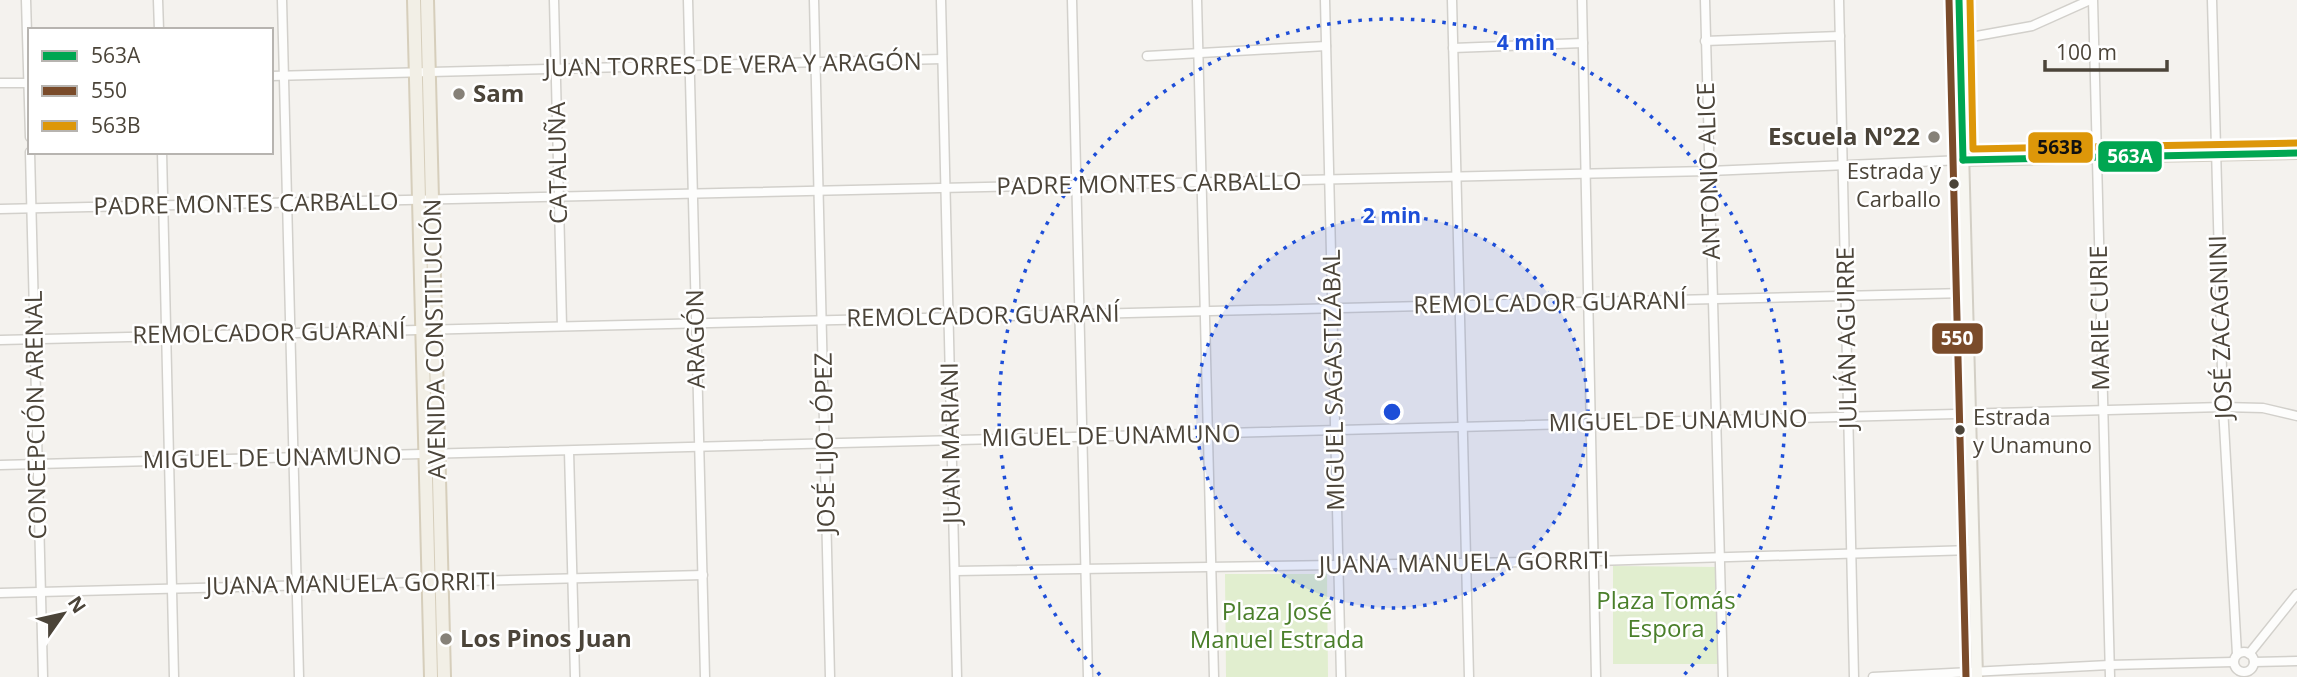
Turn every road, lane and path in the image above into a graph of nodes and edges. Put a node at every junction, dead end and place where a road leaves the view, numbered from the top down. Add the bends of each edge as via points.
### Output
1 (26, 0) edge
2 (158, 0) edge
3 (282, 0) edge
4 (415, 0) edge
5 (427, 0) edge
6 (554, 0) edge
7 (688, 0) edge
8 (814, 0) edge
9 (941, 0) edge
10 (1072, 0) edge
11 (1197, 0) edge
12 (1325, 0) edge
13 (1452, 0) edge
14 (1582, 0) edge
15 (1705, 0) edge
16 (1839, 0) edge
17 (1959, 0) edge
18 (2091, 0) edge
19 (2212, 0) edge
20 (159, 28) edge
21 (1840, 36) junction
22 (1960, 39) junction
23 (1705, 41) junction
24 (1583, 43) junction
25 (1326, 46) junction
26 (1453, 48) junction
27 (1198, 53) junction
28 (28, 55) edge
29 (1147, 56) dead end
30 (942, 59) junction
31 (815, 63) junction
32 (690, 66) junction
33 (556, 69) junction
34 (422, 72) junction
35 (273, 76) edge
36 (284, 76) junction
37 (0, 83) edge
38 (28, 83) edge
39 (2297, 153) edge
40 (30, 154) edge
41 (162, 154) edge
42 (2216, 155) junction
43 (2096, 158) junction
44 (1963, 160) junction
45 (1844, 168) junction
46 (1709, 171) junction
47 (1586, 174) junction
48 (1456, 177) junction
49 (1330, 180) junction
50 (1201, 183) junction
51 (1076, 185) junction
52 (945, 188) junction
53 (818, 191) junction
54 (693, 194) junction
55 (559, 197) junction
56 (426, 200) junction
57 (287, 203) junction
58 (163, 206) junction
59 (0, 209) edge
60 (32, 209) junction
61 (1966, 293) junction
62 (1845, 296) junction
63 (1712, 299) junction
64 (1589, 302) junction
65 (1459, 305) junction
66 (1333, 308) junction
67 (1205, 311) junction
68 (1079, 314) junction
69 (948, 317) junction
70 (821, 320) junction
71 (696, 323) junction
72 (562, 326) junction
73 (429, 329) junction
74 (291, 333) junction
75 (166, 336) junction
76 (35, 339) junction
77 (0, 340) edge
78 (2223, 407) junction
79 (2103, 411) junction
80 (1969, 414) junction
81 (2297, 416) edge
82 (1848, 417) junction
83 (1716, 421) junction
84 (1592, 424) junction
85 (1462, 426) junction
86 (1336, 430) junction
87 (1208, 434) junction
88 (1082, 437) junction
89 (951, 440) junction
90 (825, 444) junction
91 (699, 447) junction
92 (569, 451) junction
93 (432, 454) junction
94 (294, 457) junction
95 (169, 461) junction
96 (38, 464) junction
97 (0, 465) edge
98 (1973, 550) junction
99 (1851, 553) junction
100 (1719, 558) junction
101 (1595, 561) junction
102 (1465, 563) junction
103 (1339, 566) junction
104 (1211, 568) junction
105 (1085, 570) junction
106 (955, 571) junction
107 (703, 575) junction
108 (573, 578) junction
109 (435, 582) junction
110 (297, 585) junction
111 (172, 589) junction
112 (41, 592) junction
113 (0, 593) edge
114 (2297, 594) edge
115 (2249, 654) junction
116 (2235, 658) junction
117 (2297, 661) edge
118 (2109, 665) junction
119 (2252, 666) junction
120 (2239, 674) edge
121 (1977, 675) edge
122 (43, 677) edge
123 (174, 677) edge
124 (299, 677) edge
125 (431, 677) edge
126 (444, 677) edge
127 (575, 677) edge
128 (705, 677) edge
129 (830, 677) edge
130 (957, 677) edge
131 (1088, 677) edge
132 (1214, 677) edge
133 (1341, 677) edge
134 (1469, 677) edge
135 (1596, 677) edge
136 (1723, 677) edge
137 (1854, 677) edge
138 (1873, 677) edge
139 (2110, 677) edge
140 (2257, 677) edge

1 - 28 street
2 - 20 street
3 - 36 street
4 - 34 main road, AVENIDA CONSTITUCIÓN
5 - 34 main road, AVENIDA CONSTITUCIÓN
6 - 33 street, CATALUÑA
7 - 32 street, ARAGÓN
8 - 31 street, JOSÉ LIJO LÓPEZ
9 - 30 street, JUAN MARIANI
10 - 51 street
11 - 27 street
12 - 25 street, MIGUEL SAGASTIZÁBAL
13 - 26 street
14 - 24 street
15 - 23 street, ANTONIO ALICE
16 - 21 street, JULIÁN AGUIRRE
17 - 22 main road
18 - 22 street via 2032,26
18 - 43 street, MARIE CURIE
19 - 42 street, JOSÉ ZACAGNINI
21 - 23 street
21 - 45 street, JULIÁN AGUIRRE
22 - 44 main road
23 - 46 street, ANTONIO ALICE
24 - 26 street
24 - 47 street
25 - 27 street
25 - 49 street, MIGUEL SAGASTIZÁBAL
26 - 48 street
27 - 29 street
27 - 50 street
30 - 31 street, JUAN TORRES DE VERA Y ARAGÓN
30 - 52 street, JUAN MARIANI
31 - 32 street, JUAN TORRES DE VERA Y ARAGÓN
31 - 53 street, JOSÉ LIJO LÓPEZ
32 - 33 street, JUAN TORRES DE VERA Y ARAGÓN
32 - 54 street, ARAGÓN
33 - 34 street, JUAN TORRES DE VERA Y ARAGÓN
33 - 55 street, CATALUÑA
34 - 36 street, JUAN TORRES DE VERA Y ARAGÓN
34 - 56 main road, AVENIDA CONSTITUCIÓN
35 - 36 street, JUAN TORRES DE VERA Y ARAGÓN
36 - 57 street
37 - 38 street
39 - 42 main road, PADRE MONTES CARBALLO
40 - 60 street, CONCEPCIÓN ARENAL
41 - 58 street
42 - 43 main road, PADRE MONTES CARBALLO
42 - 78 street, JOSÉ ZACAGNINI
43 - 44 main road, PADRE MONTES CARBALLO
43 - 79 street, MARIE CURIE
44 - 45 street, PADRE MONTES CARBALLO
44 - 61 main road
45 - 46 street, PADRE MONTES CARBALLO
45 - 62 street, JULIÁN AGUIRRE
46 - 47 street, PADRE MONTES CARBALLO
46 - 63 street, ANTONIO ALICE
47 - 48 street, PADRE MONTES CARBALLO
47 - 64 street
48 - 49 street, PADRE MONTES CARBALLO
48 - 65 street
49 - 50 street, PADRE MONTES CARBALLO
49 - 66 street, MIGUEL SAGASTIZÁBAL
50 - 51 street, PADRE MONTES CARBALLO
50 - 67 street
51 - 52 street, PADRE MONTES CARBALLO
51 - 68 street
52 - 53 street, PADRE MONTES CARBALLO
52 - 69 street, JUAN MARIANI
53 - 54 street, PADRE MONTES CARBALLO
53 - 70 street, JOSÉ LIJO LÓPEZ
54 - 55 street, PADRE MONTES CARBALLO
54 - 71 street, ARAGÓN
55 - 56 street, PADRE MONTES CARBALLO
55 - 72 street, CATALUÑA
56 - 57 street, PADRE MONTES CARBALLO
56 - 73 main road, AVENIDA CONSTITUCIÓN
57 - 58 street, PADRE MONTES CARBALLO
57 - 74 street
58 - 60 street, PADRE MONTES CARBALLO
58 - 75 street
59 - 60 street, PADRE MONTES CARBALLO
60 - 76 street, CONCEPCIÓN ARENAL
61 - 62 street, REMOLCADOR GUARANÍ
61 - 80 main road
62 - 63 street, REMOLCADOR GUARANÍ
62 - 82 street, JULIÁN AGUIRRE
63 - 64 street, REMOLCADOR GUARANÍ
63 - 83 street, ANTONIO ALICE
64 - 65 street, REMOLCADOR GUARANÍ
64 - 84 street
65 - 66 street, REMOLCADOR GUARANÍ
65 - 85 street
66 - 67 street, REMOLCADOR GUARANÍ
66 - 86 street, MIGUEL SAGASTIZÁBAL
67 - 68 street, REMOLCADOR GUARANÍ
67 - 87 street
68 - 69 street, REMOLCADOR GUARANÍ
68 - 88 street
69 - 70 street, REMOLCADOR GUARANÍ
69 - 89 street, JUAN MARIANI
70 - 71 street, REMOLCADOR GUARANÍ
70 - 90 street, JOSÉ LIJO LÓPEZ
71 - 72 street, REMOLCADOR GUARANÍ
71 - 91 street, ARAGÓN
72 - 73 street, REMOLCADOR GUARANÍ
73 - 74 street, REMOLCADOR GUARANÍ
73 - 93 main road, AVENIDA CONSTITUCIÓN
74 - 75 street, REMOLCADOR GUARANÍ
74 - 94 street
75 - 76 street, REMOLCADOR GUARANÍ
75 - 95 street
76 - 77 street, REMOLCADOR GUARANÍ
76 - 96 street, CONCEPCIÓN ARENAL
78 - 79 street, MIGUEL DE UNAMUNO
78 - 81 street, MIGUEL DE UNAMUNO via 2263,408
78 - 116 street, JOSÉ ZACAGNINI
79 - 80 street, MIGUEL DE UNAMUNO
79 - 118 street, MARIE CURIE
80 - 82 street, MIGUEL DE UNAMUNO
80 - 98 main road
82 - 83 street, MIGUEL DE UNAMUNO
82 - 99 street, JULIÁN AGUIRRE
83 - 84 street, MIGUEL DE UNAMUNO
83 - 100 street, ANTONIO ALICE
84 - 85 street, MIGUEL DE UNAMUNO
84 - 101 street
85 - 86 street, MIGUEL DE UNAMUNO
85 - 102 street
86 - 87 street, MIGUEL DE UNAMUNO
86 - 103 street, MIGUEL SAGASTIZÁBAL
87 - 88 street, MIGUEL DE UNAMUNO
87 - 104 street
88 - 89 street, MIGUEL DE UNAMUNO
88 - 105 street
89 - 90 street, MIGUEL DE UNAMUNO
89 - 106 street, JUAN MARIANI
90 - 91 street, MIGUEL DE UNAMUNO
90 - 129 street, JOSÉ LIJO LÓPEZ
91 - 92 street, MIGUEL DE UNAMUNO
91 - 107 street, ARAGÓN
92 - 93 street, MIGUEL DE UNAMUNO
92 - 108 street
93 - 94 street, MIGUEL DE UNAMUNO
93 - 109 main road, AVENIDA CONSTITUCIÓN
94 - 95 street, MIGUEL DE UNAMUNO
94 - 110 street
95 - 96 street, MIGUEL DE UNAMUNO
95 - 111 street
96 - 97 street, MIGUEL DE UNAMUNO
96 - 112 street, CONCEPCIÓN ARENAL
98 - 99 street, JUANA MANUELA GORRITI
98 - 121 main road
99 - 100 street, JUANA MANUELA GORRITI
99 - 137 street, JULIÁN AGUIRRE
100 - 101 street, JUANA MANUELA GORRITI
100 - 136 street, ANTONIO ALICE
101 - 102 street, JUANA MANUELA GORRITI
101 - 135 street
102 - 103 street, JUANA MANUELA GORRITI
102 - 134 street
103 - 104 street, JUANA MANUELA GORRITI
103 - 133 street, MIGUEL SAGASTIZÁBAL
104 - 105 street, JUANA MANUELA GORRITI
104 - 132 street
105 - 106 street, JUANA MANUELA GORRITI
105 - 131 street
106 - 130 street, JUAN MARIANI
107 - 108 street, JUANA MANUELA GORRITI
107 - 128 street, ARAGÓN
108 - 109 street, JUANA MANUELA GORRITI
108 - 127 street
109 - 110 street, JUANA MANUELA GORRITI
109 - 125 main road, AVENIDA CONSTITUCIÓN
109 - 126 main road, AVENIDA CONSTITUCIÓN
110 - 111 street, JUANA MANUELA GORRITI
110 - 124 street
111 - 112 street, JUANA MANUELA GORRITI
111 - 123 street
112 - 113 street, JUANA MANUELA GORRITI
112 - 122 street, CONCEPCIÓN ARENAL
114 - 115 street
115 - 116 street
115 - 119 street
116 - 118 street
116 - 120 street
117 - 119 street
118 - 121 street
118 - 139 street, MARIE CURIE
119 - 120 street
119 - 140 street
121 - 138 street

